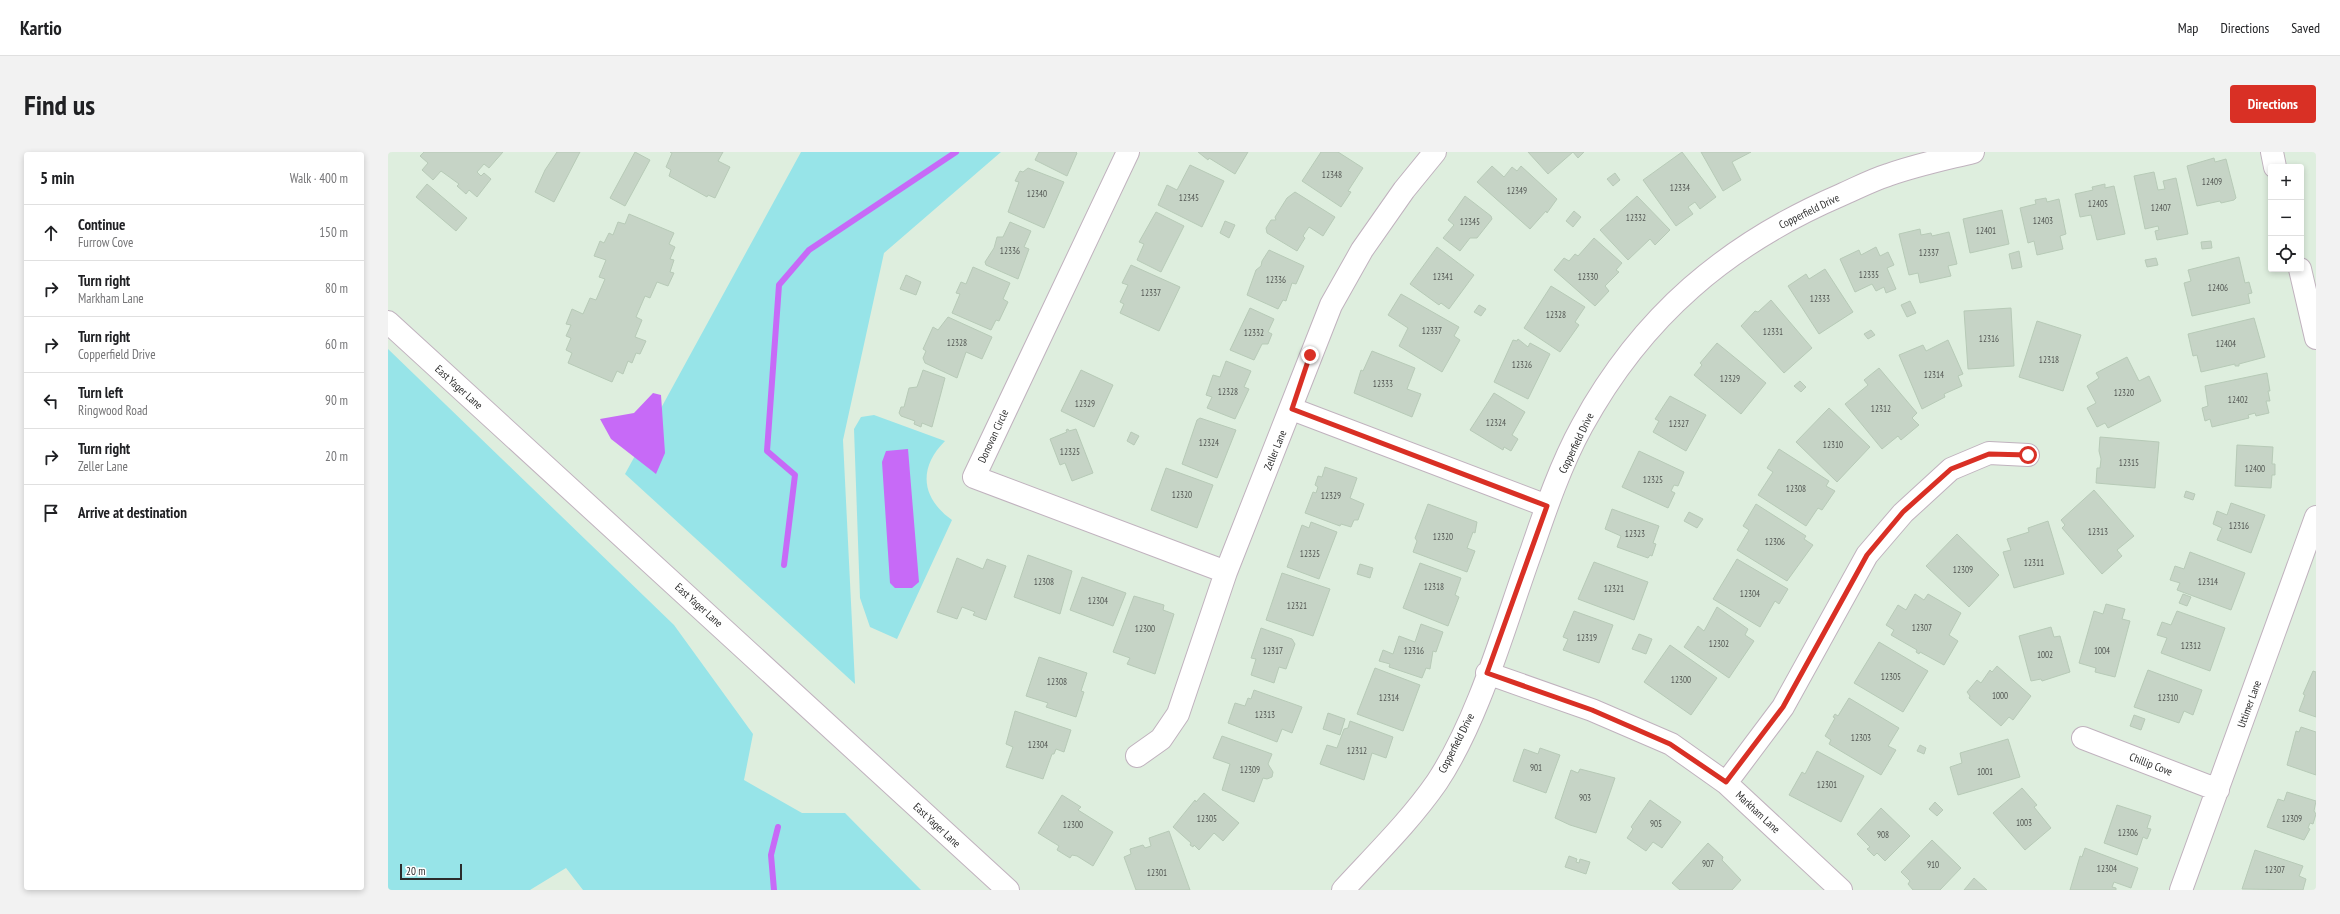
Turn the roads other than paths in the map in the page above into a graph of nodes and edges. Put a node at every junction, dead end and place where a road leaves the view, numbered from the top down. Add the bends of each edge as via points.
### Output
1 (1128, 152) edge
2 (1435, 152) edge
3 (1973, 152) edge
4 (2272, 152) edge
5 (2274, 164) edge
6 (2301, 272) edge
7 (388, 322) edge
8 (2316, 338) edge
9 (1292, 409) junction
10 (2028, 455) dead end
11 (1547, 506) junction
12 (2316, 517) edge
13 (1226, 572) junction
14 (1487, 673) junction
15 (2083, 738) dead end
16 (1136, 756) dead end
17 (1726, 782) junction
18 (2218, 790) junction
19 (1008, 890) edge
20 (1343, 890) edge
21 (1841, 890) edge
22 (2181, 890) edge

1 - 13 street, Donovan Circle via 974,477
2 - 9 street, Zeller Lane via 1404,190 1362,250 1331,305 1310,355
3 - 11 street, Copperfield Drive via 1887,175 1799,213 1736,252 1679,297 1636,343 1604,389 1581,428
4 - 5 street
6 - 8 street
7 - 19 street, East Yager Lane
9 - 11 street
9 - 13 street, Zeller Lane
10 - 17 street via 1989,454 1951,469 1903,512 1867,555 1783,707
11 - 14 street, Copperfield Drive
12 - 18 street, Uttimer Lane
13 - 16 street, Zeller Lane via 1178,714 1161,739
14 - 17 street, Markham Lane via 1592,710 1670,744
14 - 20 street, Copperfield Drive via 1466,730 1437,781 1404,823
15 - 18 street, Chillip Cove
17 - 21 street, Markham Lane
18 - 22 street, Uttimer Lane

